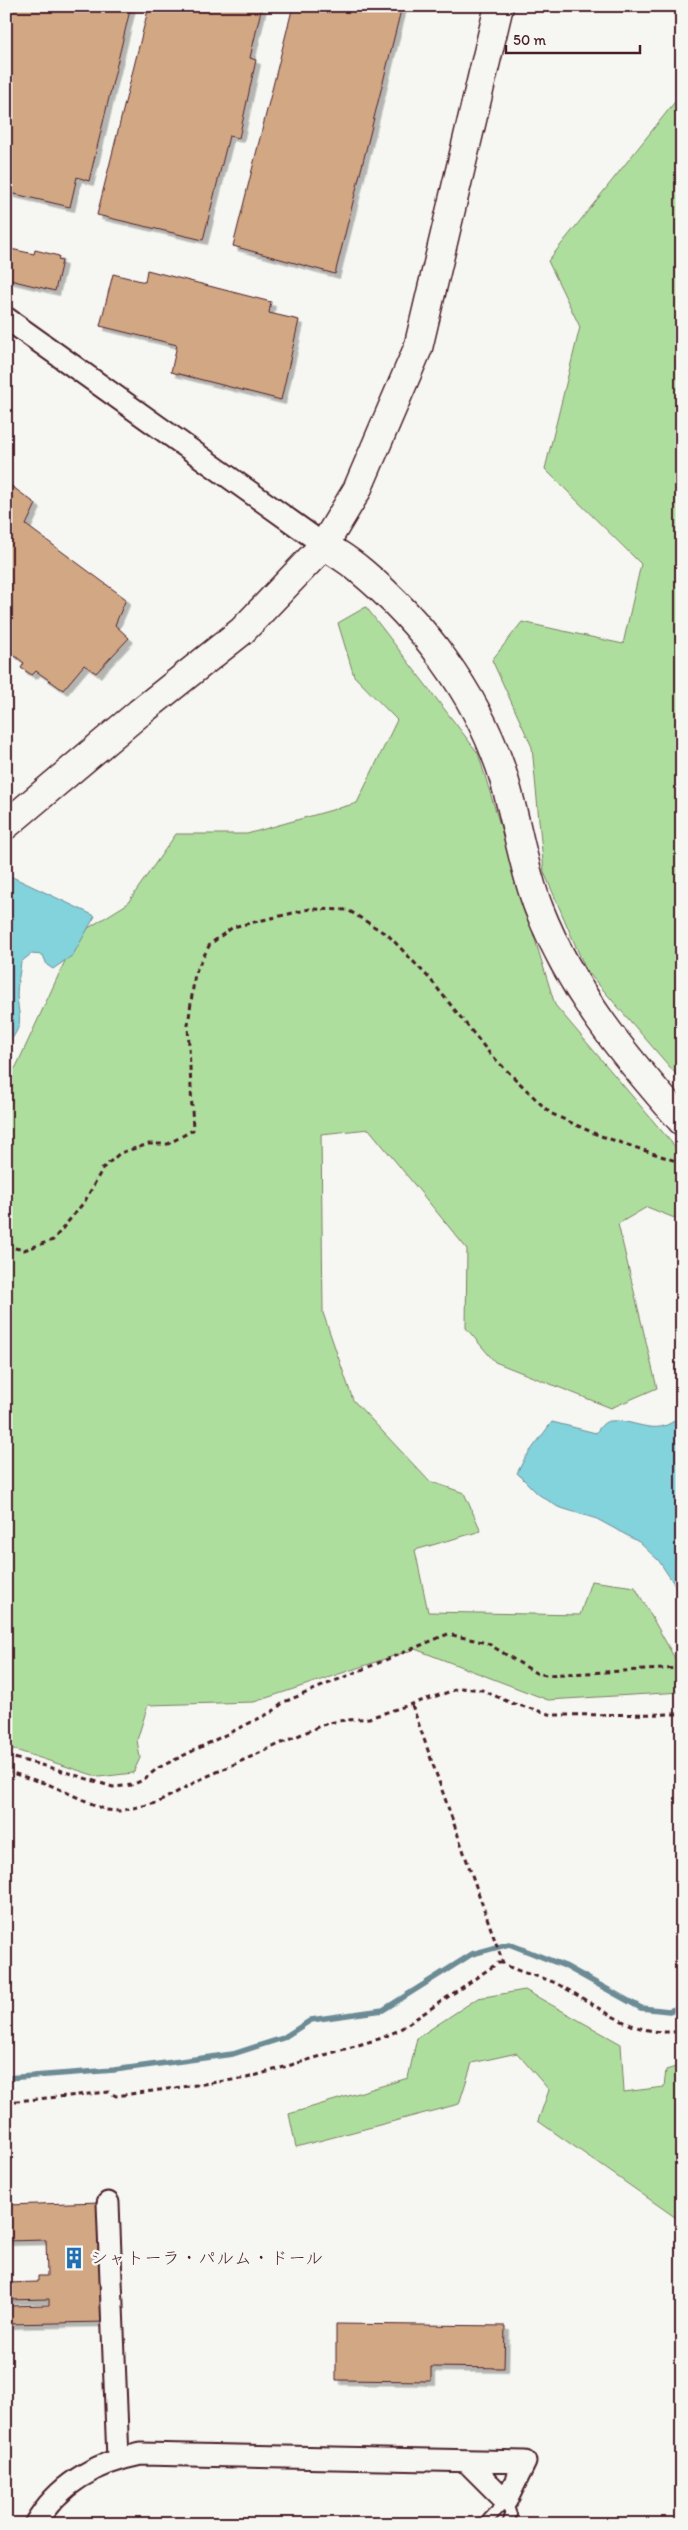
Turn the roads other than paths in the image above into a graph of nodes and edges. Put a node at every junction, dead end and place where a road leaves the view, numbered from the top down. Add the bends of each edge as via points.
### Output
1 (499, 6) edge
2 (6, 318) edge
3 (324, 545) junction
4 (6, 825) edge
5 (682, 1121) edge
6 (108, 2203) dead end
7 (118, 2459) junction
8 (467, 2462) junction
9 (506, 2501) junction
10 (35, 2524) edge
11 (484, 2524) edge
12 (508, 2524) edge

1 - 3 street via 418,348 357,490
2 - 3 street
3 - 4 street via 242,631
3 - 5 street via 361,570 396,603 452,672 478,716 500,766 527,872 539,908 566,967 617,1046
6 - 7 street
7 - 8 street via 157,2454
7 - 10 street via 81,2476 51,2502
8 - 9 street
8 - 9 street via 525,2462
9 - 11 lane
9 - 12 lane via 511,2516

